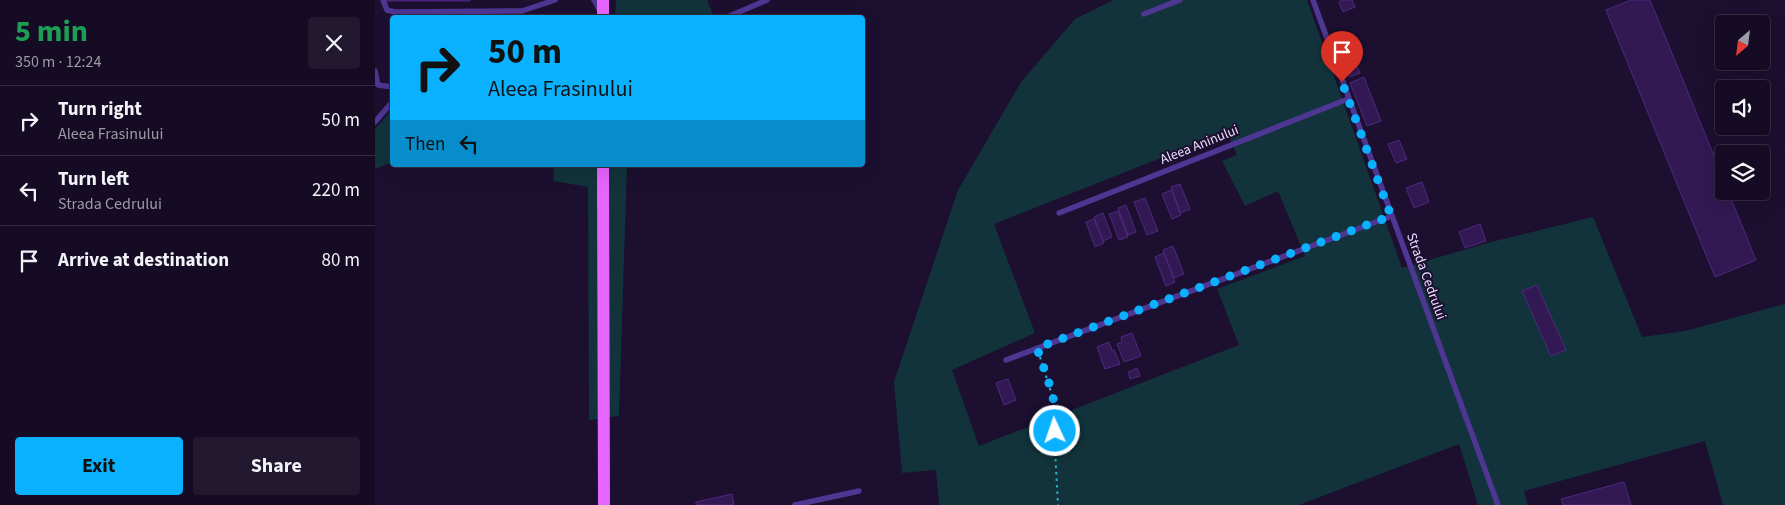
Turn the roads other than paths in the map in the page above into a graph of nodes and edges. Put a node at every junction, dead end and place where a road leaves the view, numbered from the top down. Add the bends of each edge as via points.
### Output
1 (383, 0) edge
2 (555, 0) edge
3 (593, 0) edge
4 (603, 0) edge
5 (767, 0) edge
6 (1180, 0) edge
7 (1313, 0) edge
8 (1144, 14) dead end
9 (602, 15) edge
10 (603, 15) edge
11 (732, 15) edge
12 (375, 70) edge
13 (390, 87) edge
14 (1348, 99) junction
15 (390, 104) edge
16 (375, 122) edge
17 (603, 167) edge
18 (1059, 213) dead end
19 (1391, 216) junction
20 (1006, 360) dead end
21 (859, 491) dead end
22 (604, 505) edge
23 (795, 505) edge
24 (1498, 505) edge

1 - 2 lane via 387,10 395,12 522,11
3 - 9 lane
4 - 10 main road
5 - 11 lane
6 - 8 lane
7 - 14 lane, Strada Cedrului
12 - 13 lane via 378,85
14 - 18 lane, Aleea Aninului
14 - 19 lane, Strada Cedrului
15 - 16 lane
17 - 22 main road
19 - 20 lane
19 - 24 lane, Strada Cedrului
21 - 23 lane

